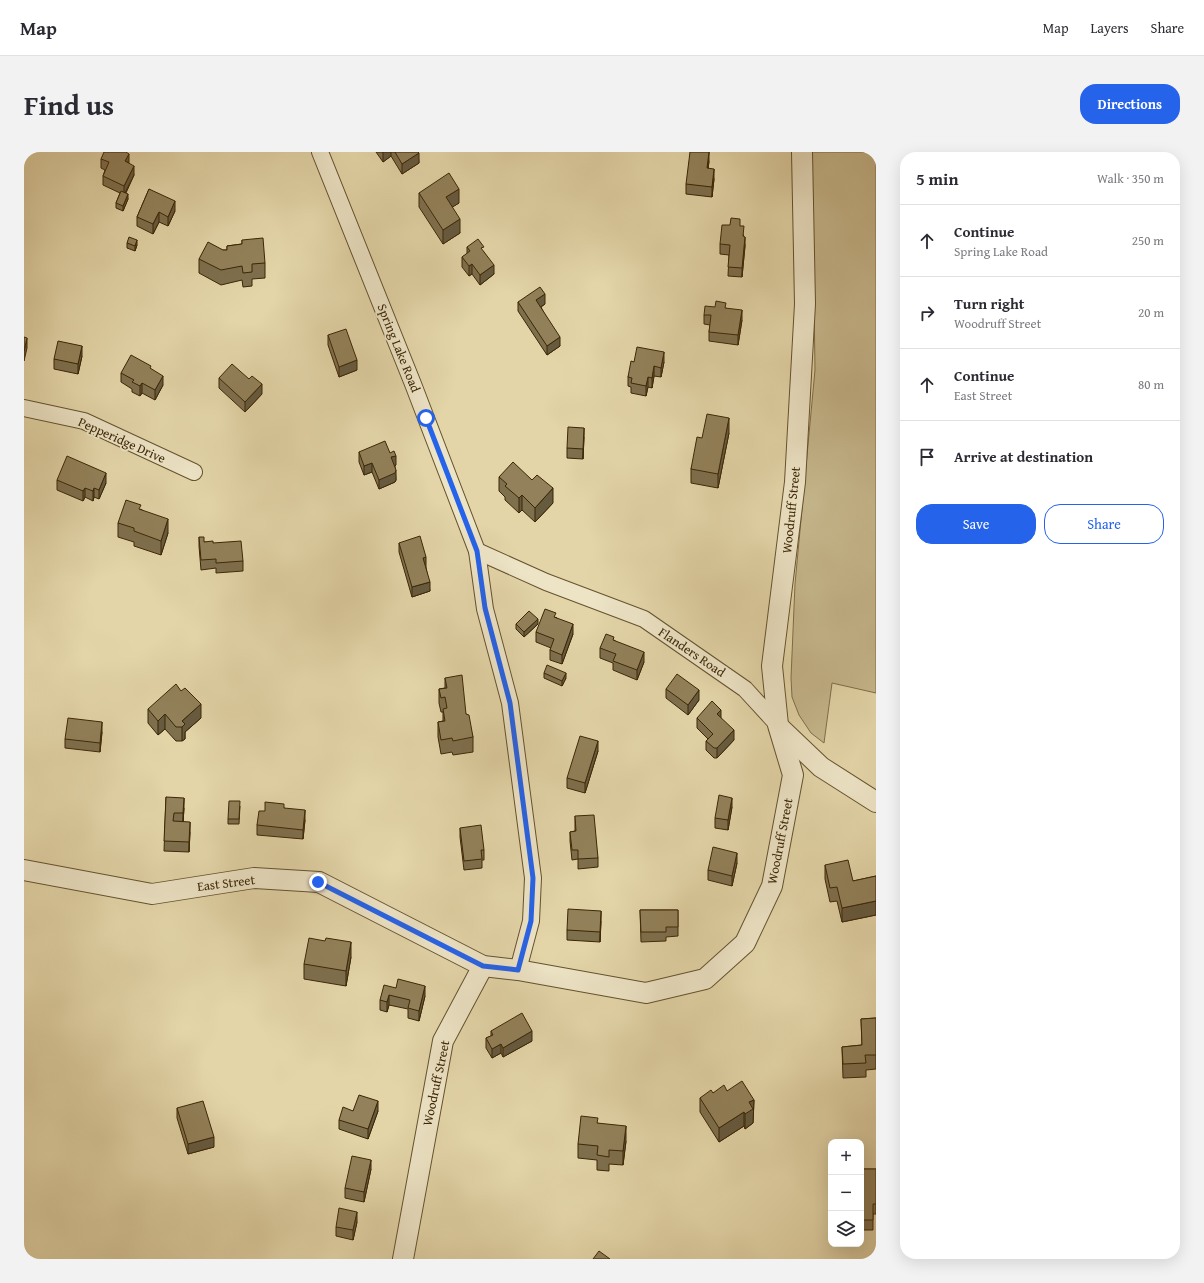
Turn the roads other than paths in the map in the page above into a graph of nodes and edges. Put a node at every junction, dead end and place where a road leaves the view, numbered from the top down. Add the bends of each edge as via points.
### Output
1 (320, 152) edge
2 (802, 152) edge
3 (24, 408) edge
4 (194, 472) dead end
5 (477, 551) junction
6 (778, 725) junction
7 (876, 802) edge
8 (24, 870) edge
9 (483, 966) junction
10 (518, 970) junction
11 (403, 1259) edge

1 - 5 street, Spring Lake Road
2 - 6 street, Woodruff Street via 805,304 795,482 772,666
3 - 4 street, Pepperidge Drive via 84,421
5 - 6 street, Flanders Road via 546,582 644,619 745,689
5 - 10 street, Spring Lake Road via 485,608 510,703 533,878 531,921
6 - 7 street, Flanders Road via 822,767
6 - 10 street, Woodruff Street via 793,775 772,886 745,942 705,978 646,993
8 - 9 street, East Street via 152,894 254,878 318,882
9 - 10 street, Woodruff Street
9 - 11 street, Woodruff Street via 443,1041

